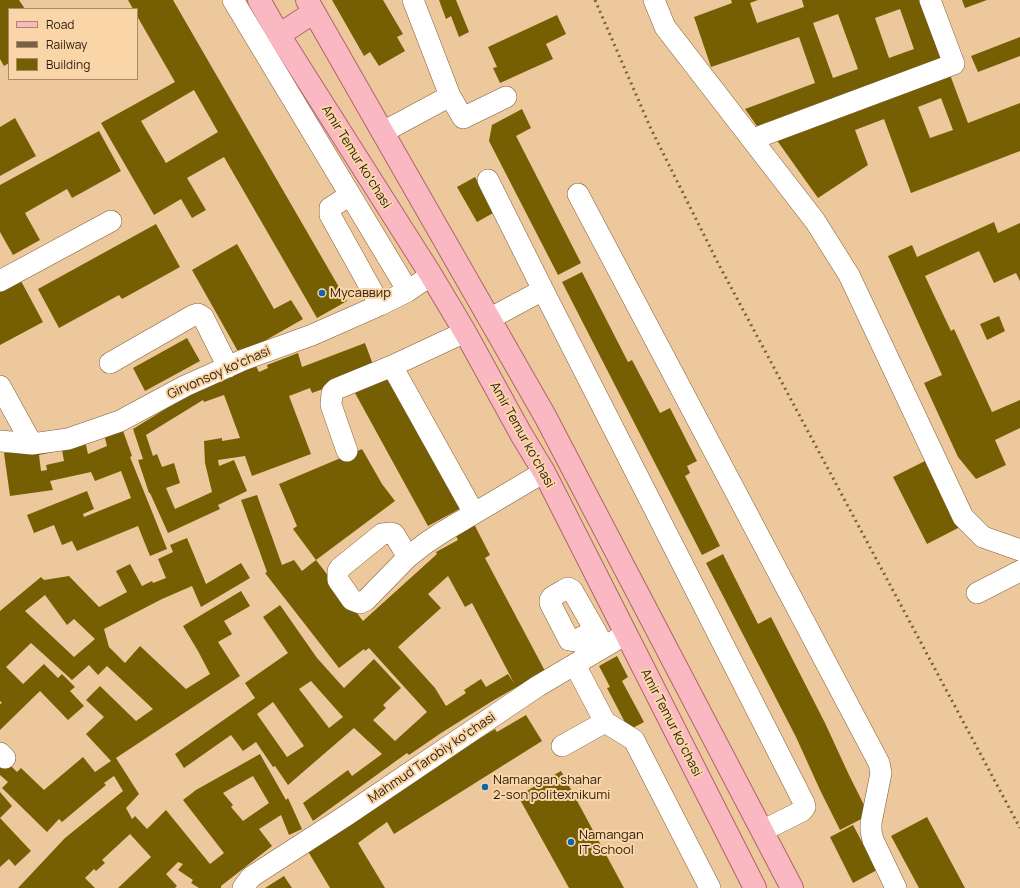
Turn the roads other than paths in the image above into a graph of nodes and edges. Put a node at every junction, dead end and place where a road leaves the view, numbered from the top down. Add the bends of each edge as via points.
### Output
1 (233, 0) edge
2 (259, 0) edge
3 (413, 0) edge
4 (654, 0) edge
5 (930, 0) edge
6 (311, 6) edge
7 (279, 35) junction
8 (450, 96) junction
9 (506, 97) dead end
10 (383, 132) junction
11 (753, 139) junction
12 (488, 180) dead end
13 (350, 194) junction
14 (578, 194) dead end
15 (110, 221) dead end
16 (431, 275) junction
17 (0, 281) edge
18 (543, 290) junction
19 (408, 291) junction
20 (380, 305) junction
21 (489, 319) junction
22 (465, 332) junction
23 (110, 363) dead end
24 (392, 366) junction
25 (228, 367) junction
26 (0, 386) edge
27 (0, 441) edge
28 (32, 444) junction
29 (347, 451) dead end
30 (544, 472) junction
31 (474, 513) junction
32 (1020, 550) edge
33 (408, 557) dead end
34 (1020, 571) edge
35 (976, 593) dead end
36 (626, 634) junction
37 (575, 665) junction
38 (605, 722) junction
39 (562, 746) dead end
40 (762, 831) junction
41 (243, 888) edge
42 (710, 888) edge
43 (755, 888) edge
44 (792, 888) edge
45 (896, 888) edge

1 - 13 street
2 - 7 main road, Amir Temur koʻchasi
3 - 8 street
4 - 11 street via 665,27
5 - 11 street via 954,64
6 - 7 main road
6 - 10 main road
7 - 16 main road, Amir Temur koʻchasi
8 - 9 street via 463,118
8 - 10 street
10 - 21 main road
11 - 32 street via 815,221 849,275 963,517 983,537
12 - 18 street
13 - 19 street
13 - 20 street via 330,208 330,215
14 - 45 street via 879,763 881,773 871,831
15 - 17 street
16 - 19 street, Girvonsoy koʻchasi
16 - 22 main road, Amir Temur koʻchasi
18 - 21 street
18 - 40 street via 804,803 802,811
19 - 20 street, Girvonsoy koʻchasi
20 - 25 street, Girvonsoy koʻchasi via 312,335
21 - 40 main road via 544,416
22 - 24 street
22 - 30 main road, Amir Temur koʻchasi
23 - 25 street via 198,314 203,317
24 - 29 street via 336,389 332,393 331,405
24 - 31 street
25 - 28 street, Girvonsoy koʻchasi via 120,420 68,439
26 - 28 street
27 - 28 street, Girvonsoy koʻchasi
30 - 31 street
30 - 36 main road, Amir Temur koʻchasi
31 - 33 street
34 - 35 street
36 - 37 street, Mahmud Tarobiy koʻchasi via 599,639
36 - 43 main road, Amir Temur koʻchasi
37 - 38 street
37 - 41 street, Mahmud Tarobiy koʻchasi via 538,686 251,877
38 - 39 street
38 - 42 street via 634,740
40 - 44 main road

